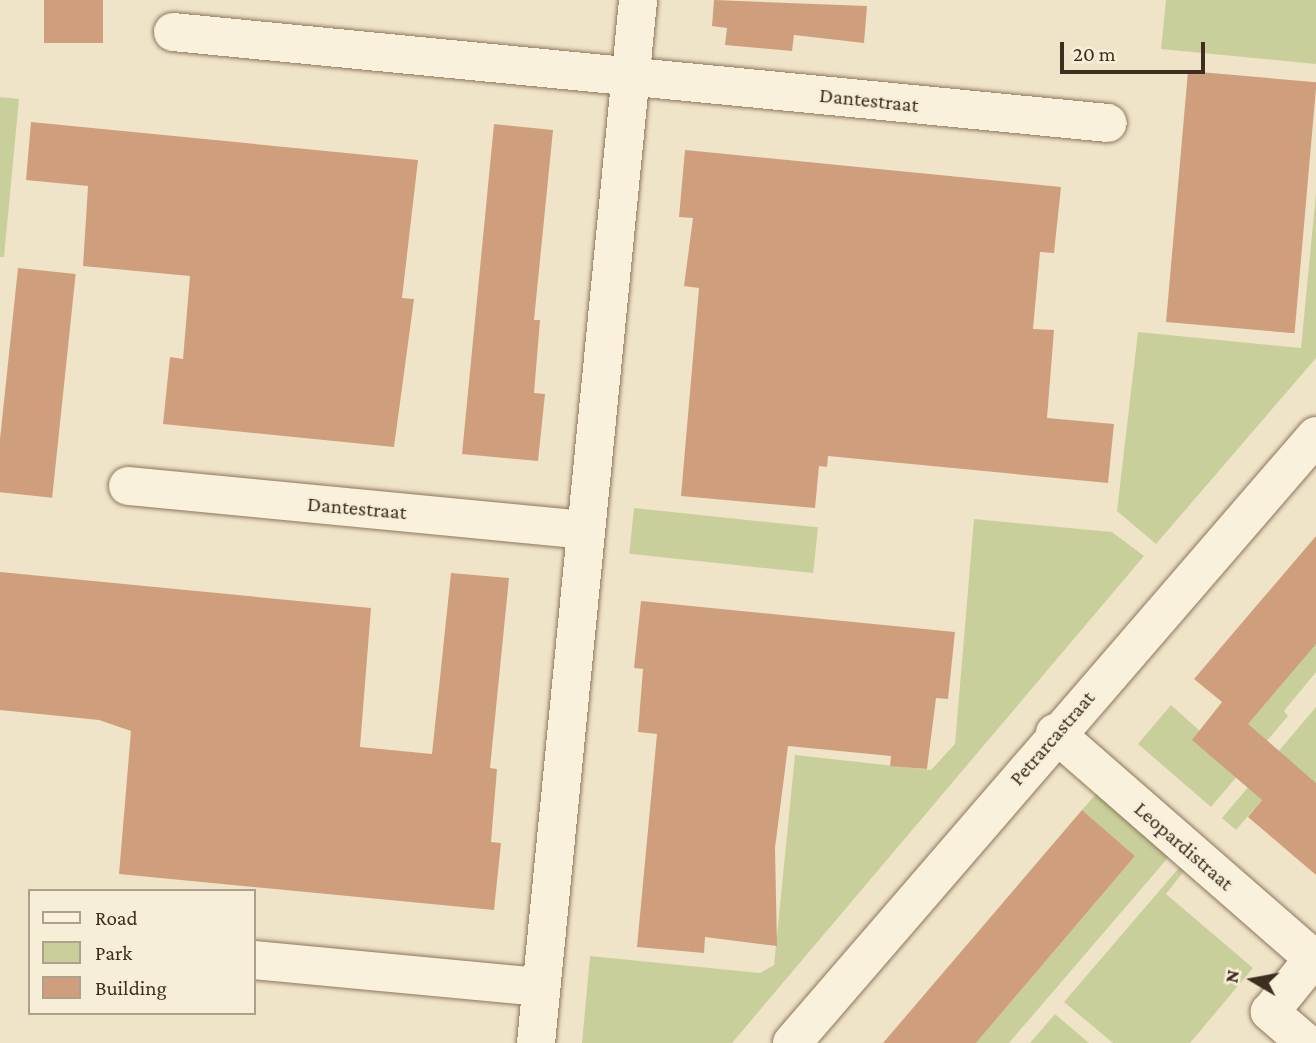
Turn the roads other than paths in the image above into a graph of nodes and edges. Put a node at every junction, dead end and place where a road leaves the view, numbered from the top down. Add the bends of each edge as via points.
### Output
1 (638, 0) edge
2 (173, 32) dead end
3 (630, 76) junction
4 (1108, 123) dead end
5 (1316, 436) edge
6 (128, 486) dead end
7 (586, 530) junction
8 (1055, 733) junction
9 (256, 960) edge
10 (1314, 960) edge
11 (541, 987) junction
12 (536, 1043) edge
13 (792, 1043) edge
14 (1306, 1043) edge

1 - 3 street
2 - 3 street, Dantestraat
3 - 4 street, Dantestraat
3 - 7 street
5 - 8 street, Petrarcastraat
6 - 7 street, Dantestraat
7 - 11 street
8 - 10 street, Leopardistraat
8 - 13 street, Petrarcastraat
9 - 11 street
10 - 14 street, Leopardistraat via 1270,1012
11 - 12 street

